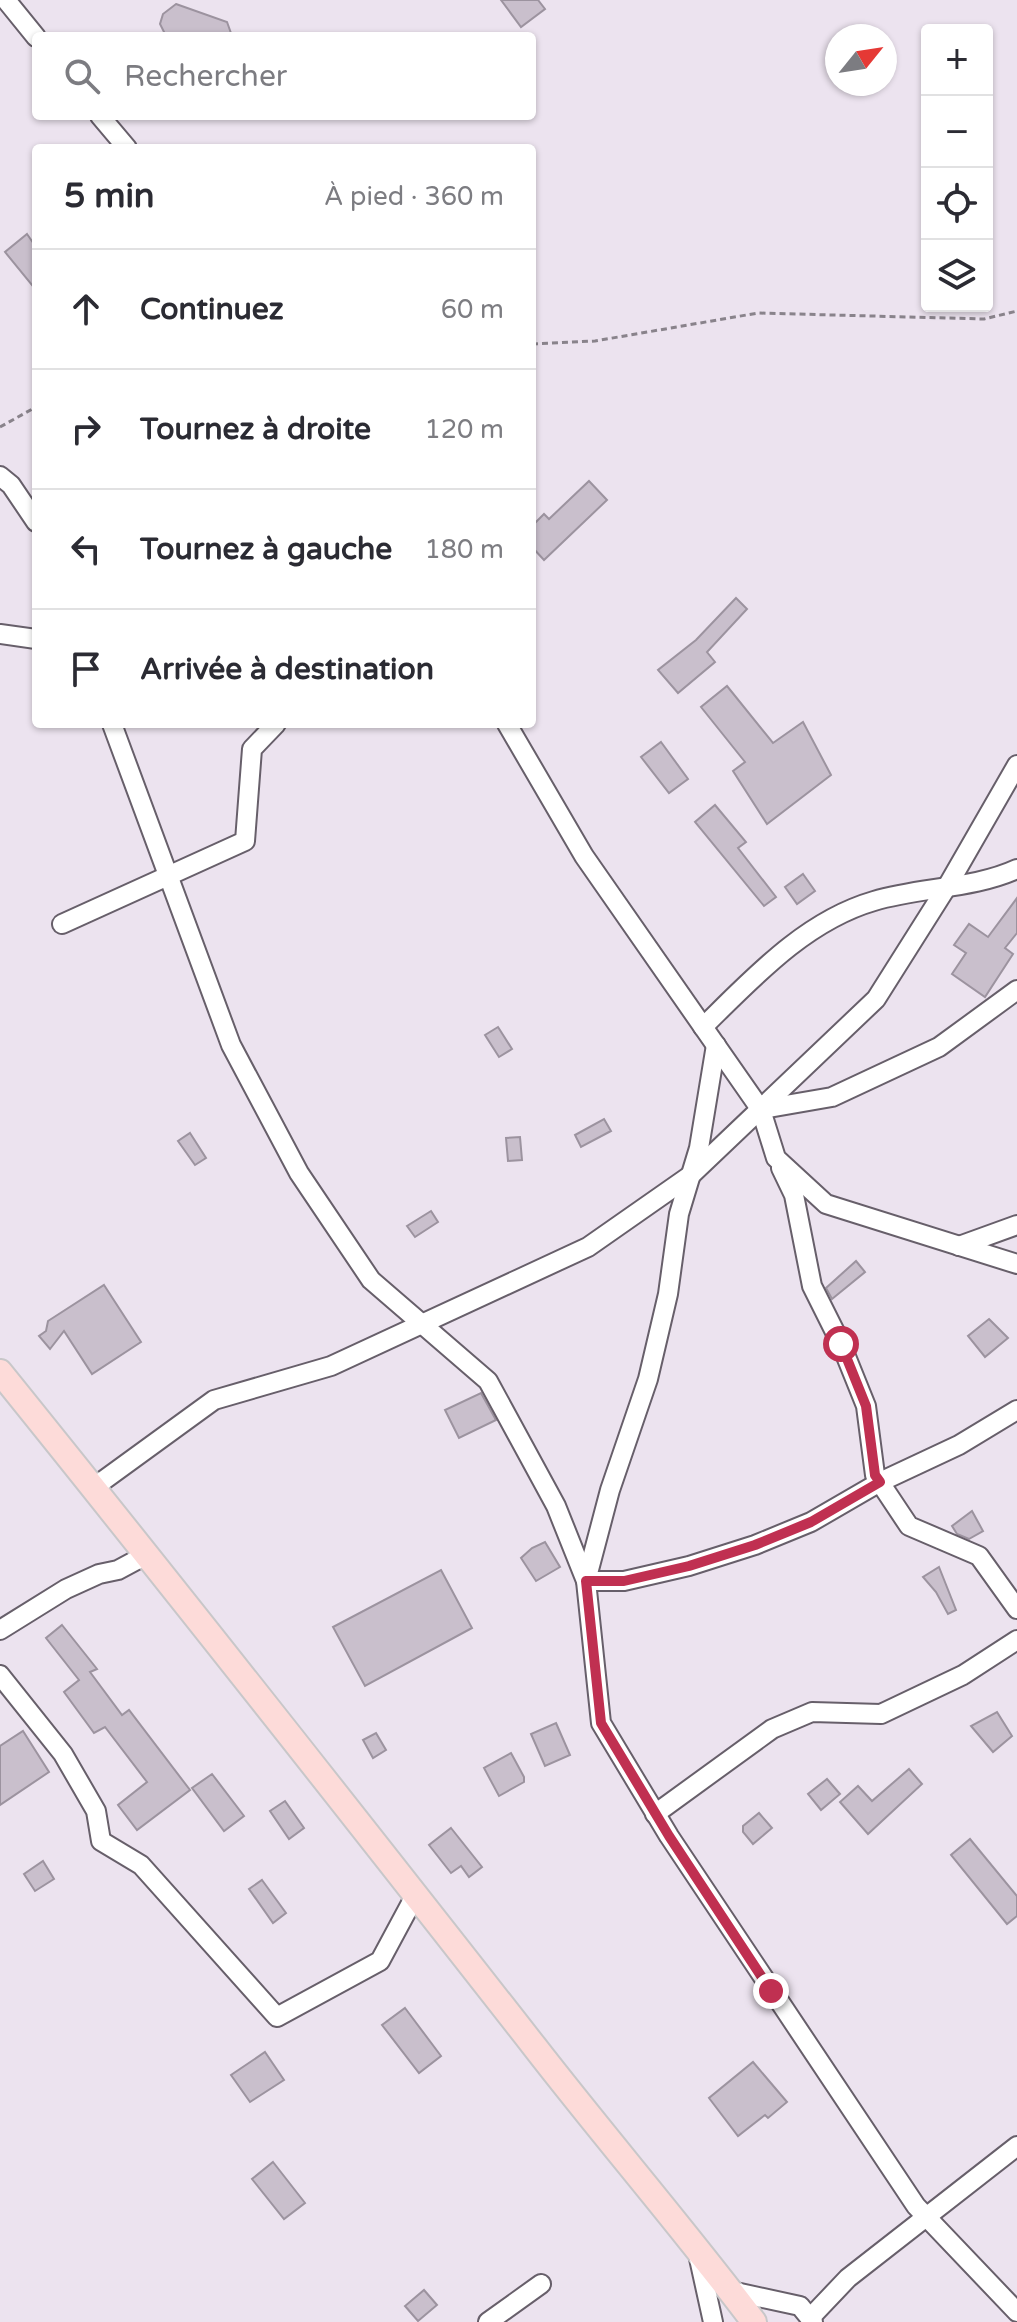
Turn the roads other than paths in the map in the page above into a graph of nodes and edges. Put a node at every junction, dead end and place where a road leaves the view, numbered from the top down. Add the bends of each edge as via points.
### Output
1 (6, 0) edge
2 (32, 32) edge
3 (103, 120) edge
4 (124, 144) edge
5 (0, 476) edge
6 (32, 516) edge
7 (0, 634) edge
8 (32, 638) edge
9 (113, 728) edge
10 (272, 728) edge
11 (509, 728) edge
12 (1017, 765) edge
13 (1017, 869) edge
14 (167, 874) junction
15 (948, 885) junction
16 (62, 924) dead end
17 (1017, 990) edge
18 (703, 1027) junction
19 (716, 1045) junction
20 (761, 1110) junction
21 (776, 1158) junction
22 (691, 1175) junction
23 (1017, 1225) edge
24 (959, 1246) junction
25 (1017, 1264) edge
26 (422, 1324) junction
27 (0, 1372) edge
28 (1017, 1410) edge
29 (880, 1482) junction
30 (93, 1488) junction
31 (146, 1555) junction
32 (586, 1581) junction
33 (1017, 1609) edge
34 (0, 1630) edge
35 (1017, 1640) edge
36 (0, 1675) edge
37 (655, 1814) junction
38 (416, 1894) junction
39 (1017, 2146) edge
40 (926, 2216) junction
41 (696, 2247) junction
42 (541, 2284) dead end
43 (731, 2291) junction
44 (1017, 2312) edge
45 (812, 2320) edge
46 (488, 2322) edge
47 (713, 2322) edge
48 (754, 2322) edge

1 - 2 street
3 - 4 street
5 - 6 street
7 - 8 street
9 - 14 street
10 - 14 street via 252,749 245,841
11 - 18 street via 584,856
12 - 15 street
13 - 15 street via 997,878
14 - 16 street
14 - 26 street via 231,1045 299,1173 371,1280
15 - 18 street via 872,901 824,922 758,973
15 - 20 street via 876,999
17 - 20 street via 939,1047 832,1097
18 - 19 street
19 - 20 street
19 - 22 street
20 - 21 street
20 - 22 street
21 - 24 street via 826,1204
21 - 29 street via 794,1195 812,1286 866,1406
22 - 26 street via 588,1247
22 - 32 street via 648,1379
23 - 24 street
24 - 25 street
26 - 30 street via 331,1366 214,1400
26 - 32 street via 488,1381 556,1506
27 - 30 main road
28 - 29 street
29 - 32 street via 811,1522 755,1545 624,1581
29 - 33 street via 909,1526 979,1556
30 - 31 main road
31 - 34 street via 66,1589
31 - 38 main road
32 - 37 street via 601,1723
35 - 37 street via 963,1675 881,1714 812,1712 772,1729
36 - 38 street via 63,1754 96,1811 101,1841 141,1865 277,2017 380,1961
37 - 40 street
38 - 41 main road
39 - 40 street
40 - 44 street
40 - 45 street via 848,2278
41 - 43 main road
41 - 47 street
42 - 46 street
43 - 45 street via 800,2306
43 - 48 main road

